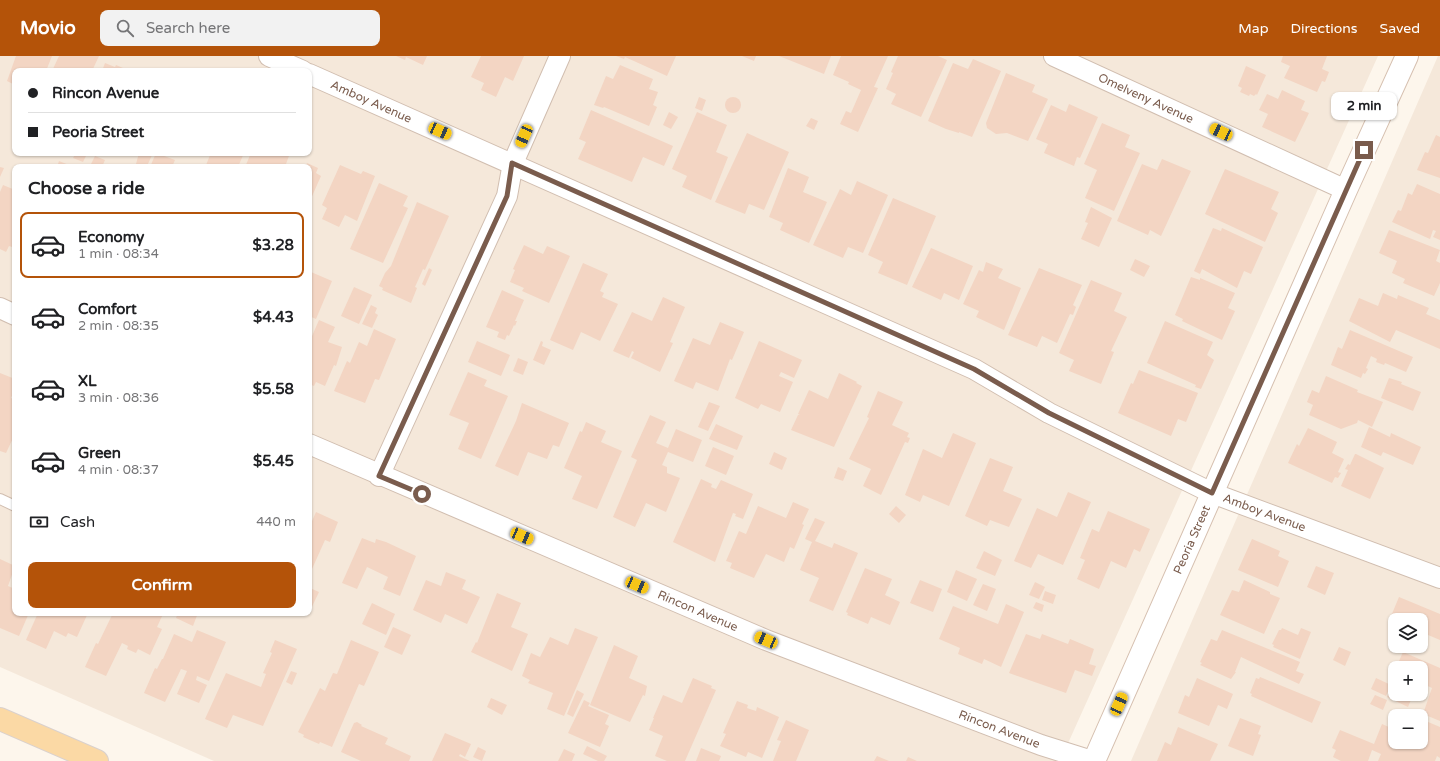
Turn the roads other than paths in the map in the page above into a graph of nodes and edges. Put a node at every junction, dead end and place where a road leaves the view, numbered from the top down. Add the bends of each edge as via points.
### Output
1 (269, 56) edge
2 (560, 56) edge
3 (1054, 56) edge
4 (1407, 56) edge
5 (296, 68) edge
6 (312, 75) edge
7 (512, 163) junction
8 (1346, 190) junction
9 (0, 308) edge
10 (12, 314) edge
11 (312, 445) edge
12 (379, 476) junction
13 (1212, 493) junction
14 (0, 499) edge
15 (12, 505) edge
16 (1440, 578) edge
17 (0, 718) edge
18 (97, 761) edge
19 (1093, 761) edge

1 - 5 street
2 - 7 street
3 - 8 street, Omelveny Avenue
4 - 8 street, Peoria Street
6 - 7 street, Amboy Avenue
7 - 12 street via 507,196
7 - 13 street, Amboy Avenue via 974,369 1049,413
8 - 13 street, Peoria Street
9 - 10 street
11 - 12 street, Rincon Avenue
12 - 19 street, Rincon Avenue via 766,640 1041,745
13 - 16 street, Amboy Avenue
13 - 19 street, Peoria Street
14 - 15 lane
17 - 18 main road

